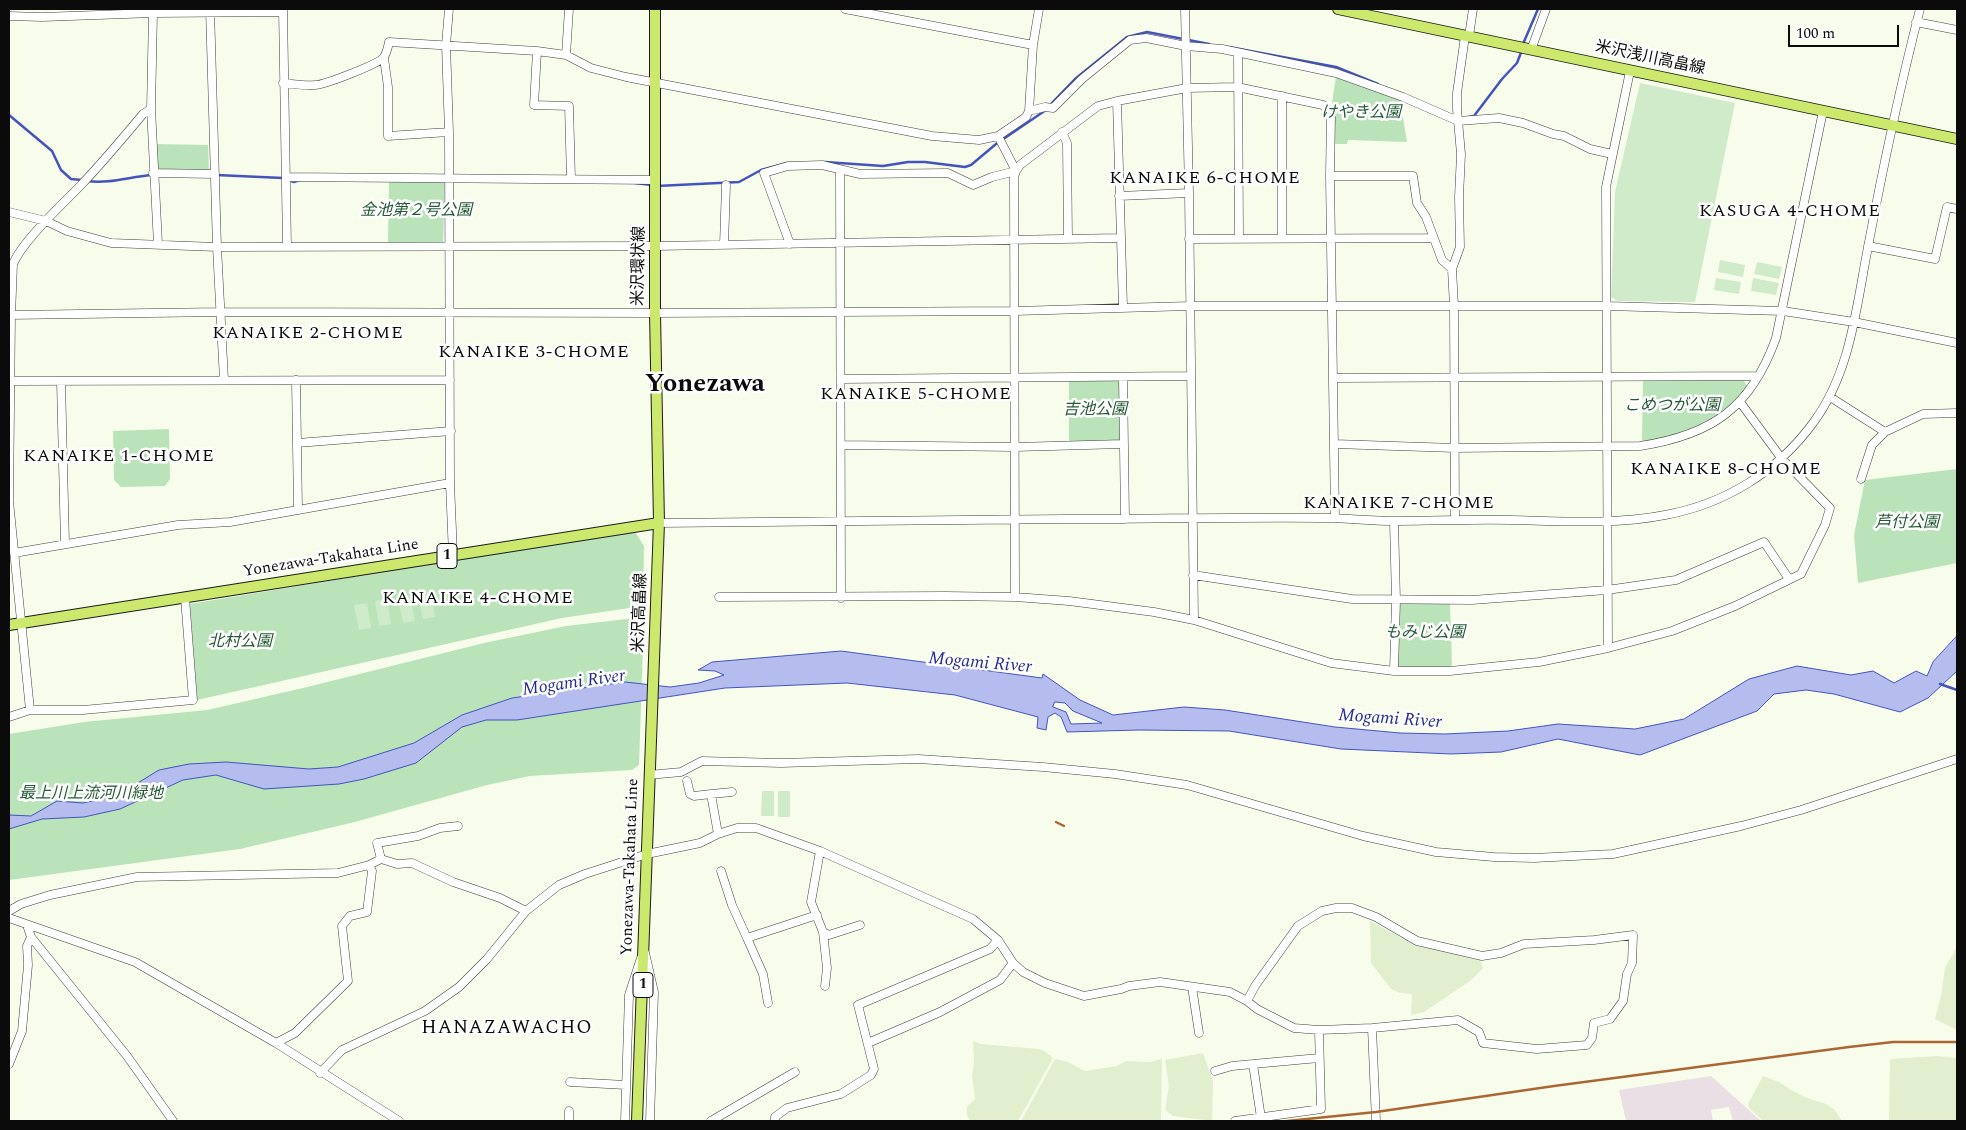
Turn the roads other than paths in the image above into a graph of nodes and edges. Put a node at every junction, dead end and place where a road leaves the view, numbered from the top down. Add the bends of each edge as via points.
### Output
1 (448, 9) edge
2 (569, 9) edge
3 (655, 9) edge
4 (845, 9) edge
5 (1039, 9) edge
6 (1185, 9) edge
7 (1338, 9) edge
8 (1473, 9) edge
9 (1546, 9) edge
10 (1920, 9) edge
11 (210, 10) edge
12 (283, 10) edge
13 (153, 13) junction
14 (9, 16) edge
15 (1916, 22) junction
16 (1957, 30) edge
17 (1467, 36) junction
18 (446, 45) junction
19 (1033, 45) junction
20 (1186, 46) junction
21 (1532, 50) junction
22 (537, 51) junction
23 (1238, 53) junction
24 (566, 55) junction
25 (384, 58) junction
26 (1630, 70) junction
27 (655, 82) junction
28 (284, 83) junction
29 (1237, 87) junction
30 (1187, 88) junction
31 (1282, 96) junction
32 (1117, 101) junction
33 (151, 109) junction
34 (1029, 111) junction
35 (1823, 111) junction
36 (1458, 120) junction
37 (1893, 126) junction
38 (449, 132) junction
39 (1062, 132) junction
40 (998, 136) junction
41 (1957, 139) edge
42 (1612, 154) junction
43 (840, 170) junction
44 (1016, 171) junction
45 (153, 173) junction
46 (215, 174) junction
47 (1330, 176) junction
48 (286, 177) junction
49 (449, 179) junction
50 (571, 180) junction
51 (656, 180) junction
52 (726, 185) dead end
53 (1190, 193) junction
54 (1119, 196) junction
55 (1957, 209) edge
56 (9, 212) edge
57 (46, 221) junction
58 (1120, 238) junction
59 (1238, 238) junction
60 (1282, 238) junction
61 (1331, 238) junction
62 (1433, 238) junction
63 (1014, 239) junction
64 (1068, 239) junction
65 (1189, 239) junction
66 (158, 244) junction
67 (790, 244) junction
68 (840, 244) junction
69 (724, 245) junction
70 (656, 246) junction
71 (1868, 246) junction
72 (217, 247) junction
73 (287, 247) junction
74 (448, 247) junction
75 (1452, 269) junction
76 (11, 276) edge
77 (1190, 306) junction
78 (1333, 306) junction
79 (1454, 306) junction
80 (1607, 306) junction
81 (1123, 307) junction
82 (1015, 311) junction
83 (1782, 311) junction
84 (222, 312) junction
85 (840, 312) junction
86 (450, 313) junction
87 (655, 314) junction
88 (10, 315) edge
89 (1854, 322) junction
90 (1957, 343) edge
91 (1123, 376) junction
92 (1191, 376) junction
93 (1758, 376) junction
94 (1454, 377) junction
95 (1607, 377) junction
96 (1014, 378) junction
97 (1334, 378) junction
98 (841, 379) junction
99 (224, 380) junction
100 (296, 380) junction
101 (450, 380) junction
102 (61, 382) junction
103 (10, 386) edge
104 (1830, 397) junction
105 (1740, 402) junction
106 (1957, 413) edge
107 (450, 431) junction
108 (1885, 432) junction
109 (297, 443) junction
110 (1123, 444) junction
111 (1335, 444) junction
112 (841, 445) junction
113 (1607, 446) junction
114 (1015, 447) junction
115 (1455, 448) junction
116 (1782, 460) junction
117 (1861, 479) dead end
118 (450, 483) junction
119 (298, 509) junction
120 (1193, 518) junction
121 (1335, 518) junction
122 (1125, 519) junction
123 (1455, 519) junction
124 (1016, 520) junction
125 (841, 521) junction
126 (1394, 521) junction
127 (1607, 521) junction
128 (659, 523) junction
129 (65, 544) junction
130 (14, 553) junction
131 (452, 555) junction
132 (12, 567) edge
133 (1193, 575) junction
134 (1789, 579) junction
135 (1607, 590) junction
136 (1015, 597) junction
137 (185, 598) junction
138 (719, 598) dead end
139 (841, 598) junction
140 (1396, 600) junction
141 (1194, 620) junction
142 (22, 623) junction
143 (9, 625) edge
144 (1608, 648) junction
145 (1394, 671) junction
146 (30, 710) junction
147 (9, 717) edge
148 (1957, 759) edge
149 (649, 769) junction
150 (687, 781) dead end
151 (732, 792) dead end
152 (711, 794) junction
153 (458, 826) dead end
154 (718, 834) junction
155 (820, 851) junction
156 (647, 854) junction
157 (381, 859) junction
158 (369, 865) junction
159 (721, 871) dead end
160 (9, 911) edge
161 (526, 911) junction
162 (817, 915) junction
163 (9, 918) edge
164 (27, 925) junction
165 (860, 925) dead end
166 (823, 932) junction
167 (31, 937) junction
168 (747, 938) junction
169 (998, 940) junction
170 (644, 948) junction
171 (1013, 963) junction
172 (825, 986) dead end
173 (1192, 987) junction
174 (1247, 1001) junction
175 (768, 1003) dead end
176 (1372, 1028) junction
177 (1319, 1030) junction
178 (1199, 1033) dead end
179 (276, 1043) junction
180 (868, 1043) junction
181 (1319, 1058) junction
182 (9, 1064) edge
183 (1253, 1064) junction
184 (1215, 1071) dead end
185 (320, 1072) junction
186 (795, 1072) dead end
187 (570, 1082) dead end
188 (626, 1085) junction
189 (569, 1111) dead end
190 (1260, 1118) junction
191 (638, 1119) edge
192 (173, 1121) edge
193 (399, 1121) edge
194 (569, 1121) edge
195 (625, 1121) edge
196 (650, 1121) edge
197 (711, 1121) edge
198 (774, 1121) edge
199 (1236, 1121) edge
200 (1376, 1121) edge

1 - 18 street
2 - 24 street
3 - 27 main road, 米沢環状線
4 - 19 street
5 - 19 street
6 - 20 street
7 - 17 main road, 米沢浅川高畠線
8 - 17 street
9 - 21 street
10 - 15 street
11 - 12 street
11 - 13 street
11 - 46 street
12 - 28 street
13 - 14 street
13 - 33 street
15 - 16 street
15 - 37 street
17 - 21 main road, 米沢浅川高畠線
17 - 36 street via 1457,93
18 - 22 street
18 - 25 street via 389,42
18 - 38 street
19 - 34 street
20 - 23 street
20 - 30 street
20 - 34 street via 1146,38 1130,40 1082,78 1053,108
21 - 26 main road, 米沢浅川高畠線
22 - 24 street
22 - 50 street via 534,105 569,106
23 - 29 street
23 - 36 street via 1336,73
24 - 27 street via 591,68
25 - 28 street via 327,83 315,86
25 - 38 street via 388,87 388,136
26 - 35 main road, 米沢浅川高畠線
26 - 42 street
27 - 40 street via 932,136 979,140
27 - 51 main road, 米沢環状線
28 - 48 street
29 - 30 street
29 - 31 street
29 - 59 street
30 - 32 street
30 - 53 street
31 - 47 street via 1323,105 1331,114
31 - 60 street
32 - 39 street via 1098,106
32 - 54 street
33 - 45 street
33 - 57 street
34 - 40 street via 1026,117
35 - 37 main road, 米沢浅川高畠線
35 - 83 street
36 - 42 street via 1498,118 1523,122 1590,149
36 - 75 street via 1460,247
37 - 41 main road, 米沢浅川高畠線
37 - 71 street
38 - 49 street
39 - 44 street
39 - 64 street via 1066,143
40 - 44 street
42 - 80 street via 1606,187
43 - 44 street via 860,174 948,173 973,185
43 - 67 street via 822,165 788,166 764,173
43 - 68 street
44 - 63 street
45 - 46 street
45 - 66 street
46 - 72 street
47 - 61 street
47 - 62 street via 1413,176 1416,203 1426,217
48 - 49 street
48 - 73 street
49 - 50 street
49 - 74 street
50 - 51 street
51 - 70 main road, 米沢環状線
52 - 69 street
53 - 54 street
53 - 65 street
54 - 58 street
55 - 71 street via 1947,207 1936,259
56 - 57 street
57 - 66 street via 111,243
57 - 76 street via 16,256
58 - 64 street
58 - 81 street
59 - 60 street
59 - 65 street
60 - 61 street
61 - 62 street
61 - 78 street
62 - 75 street via 1442,260
63 - 64 street
63 - 68 street
63 - 82 street
65 - 77 street
66 - 72 street
67 - 68 street
67 - 69 street
68 - 85 street
69 - 70 street
70 - 74 street
70 - 87 main road, 米沢環状線
71 - 89 street
72 - 73 street
72 - 84 street
73 - 74 street
74 - 86 street
75 - 79 street
76 - 88 street
77 - 78 street
77 - 81 street
77 - 92 street
78 - 79 street
78 - 97 street
79 - 80 street
79 - 94 street
80 - 83 street
80 - 95 street
81 - 82 street
82 - 85 street
82 - 96 street
83 - 89 street
83 - 93 street via 1770,355
84 - 86 street
84 - 88 street
84 - 99 street
85 - 87 street
85 - 98 street
86 - 87 street
86 - 101 street
87 - 128 main road, 米沢環状線
88 - 103 street
89 - 90 street
89 - 104 street via 1841,372
91 - 92 street
91 - 96 street
91 - 110 street
92 - 120 street
93 - 95 street
93 - 105 street
94 - 95 street
94 - 97 street
94 - 115 street
95 - 113 street
96 - 98 street
96 - 114 street
97 - 111 street
98 - 112 street
99 - 100 street
99 - 102 street
100 - 101 street
100 - 109 street
101 - 107 street
102 - 103 street
102 - 129 street
103 - 130 street via 9,501
104 - 108 street
104 - 116 street via 1813,424
105 - 113 street via 1714,422 1691,434 1640,446
105 - 116 street
106 - 108 street via 1923,414
107 - 109 street
107 - 118 street
108 - 117 street via 1872,445
109 - 119 street
110 - 114 street
110 - 122 street
111 - 115 street
111 - 121 street
112 - 114 street
112 - 125 street
113 - 115 street
113 - 127 street
114 - 124 street
115 - 123 street
116 - 127 street via 1748,485 1694,507 1662,516
116 - 134 street via 1830,508 1806,568 1802,574
118 - 119 street
118 - 131 street
119 - 129 street via 230,522 178,525
120 - 121 street
120 - 122 street
120 - 133 street
121 - 126 street
122 - 124 street
123 - 126 street
123 - 127 street
124 - 125 street
124 - 136 street
125 - 128 street
125 - 139 street
126 - 140 street
127 - 135 street
128 - 131 main road, Yonezawa-Takahata Line / 1
128 - 149 main road, 米沢高畠線 / 1
129 - 130 street
130 - 132 street
131 - 137 main road, Yonezawa-Takahata Line / 1
132 - 142 street
133 - 140 street via 1352,598
133 - 141 street
134 - 135 street via 1764,542 1676,580
134 - 144 street via 1735,606 1672,631
135 - 140 street via 1472,600
135 - 144 street
136 - 139 street
136 - 141 street via 1069,601
137 - 142 main road, Yonezawa-Takahata Line / 1
137 - 146 street via 193,700 83,710
138 - 139 street
140 - 145 street
141 - 145 street via 1331,663
142 - 143 main road, Yonezawa-Takahata Line / 1
142 - 146 street
144 - 145 street via 1540,662 1450,671
146 - 147 street
148 - 149 street via 1741,826 1612,854 1534,858 1436,852 1362,836 1187,785 1114,774 918,759 780,763 702,761 682,772
149 - 156 main road, Yonezawa-Takahata Line / 1
150 - 152 street via 690,794
151 - 152 street
152 - 154 street
153 - 157 street via 377,843
154 - 155 street via 737,828 756,828
154 - 156 street via 700,842
155 - 162 street via 811,902
155 - 169 street via 973,919
156 - 161 street via 559,885
156 - 170 main road, Yonezawa-Takahata Line / 1
157 - 158 street
157 - 161 street via 397,864 412,863
158 - 160 street via 338,873 137,877 50,895
158 - 179 street via 372,871 367,912 350,916 342,926 348,981 296,1033
159 - 168 street
161 - 185 street via 459,987 426,1010 342,1050
162 - 166 street
162 - 168 street
163 - 164 street
164 - 167 street
164 - 179 street via 135,962
165 - 166 street via 829,935
166 - 172 street via 827,968
167 - 182 street via 27,946 22,1031
167 - 192 street via 127,1056
168 - 175 street via 763,974
169 - 171 street
169 - 180 street via 990,949 858,1005
170 - 188 street via 628,995
170 - 191 main road, Yonezawa-Takahata Line / 1
170 - 196 street via 654,992
171 - 173 street via 1045,983 1084,996 1160,982
171 - 180 street via 1000,980 940,1012
173 - 174 street via 1230,992
173 - 178 street
174 - 176 street via 1298,926 1322,911 1336,908 1352,908 1376,917 1417,941 1482,956 1524,944 1633,935 1632,963 1623,1001 1610,1019 1594,1023 1592,1038 1587,1045 1537,1049 1483,1043 1479,1032 1458,1020
174 - 177 street via 1257,1010 1294,1028
176 - 177 street
176 - 200 street
177 - 181 street
179 - 185 street
180 - 198 street via 874,1069 871,1075 841,1094 787,1108 774,1117
181 - 183 street
181 - 190 street via 1321,1110
183 - 184 street
183 - 190 street
185 - 193 street
186 - 197 street
187 - 188 street
188 - 195 street
189 - 194 street
190 - 199 street

